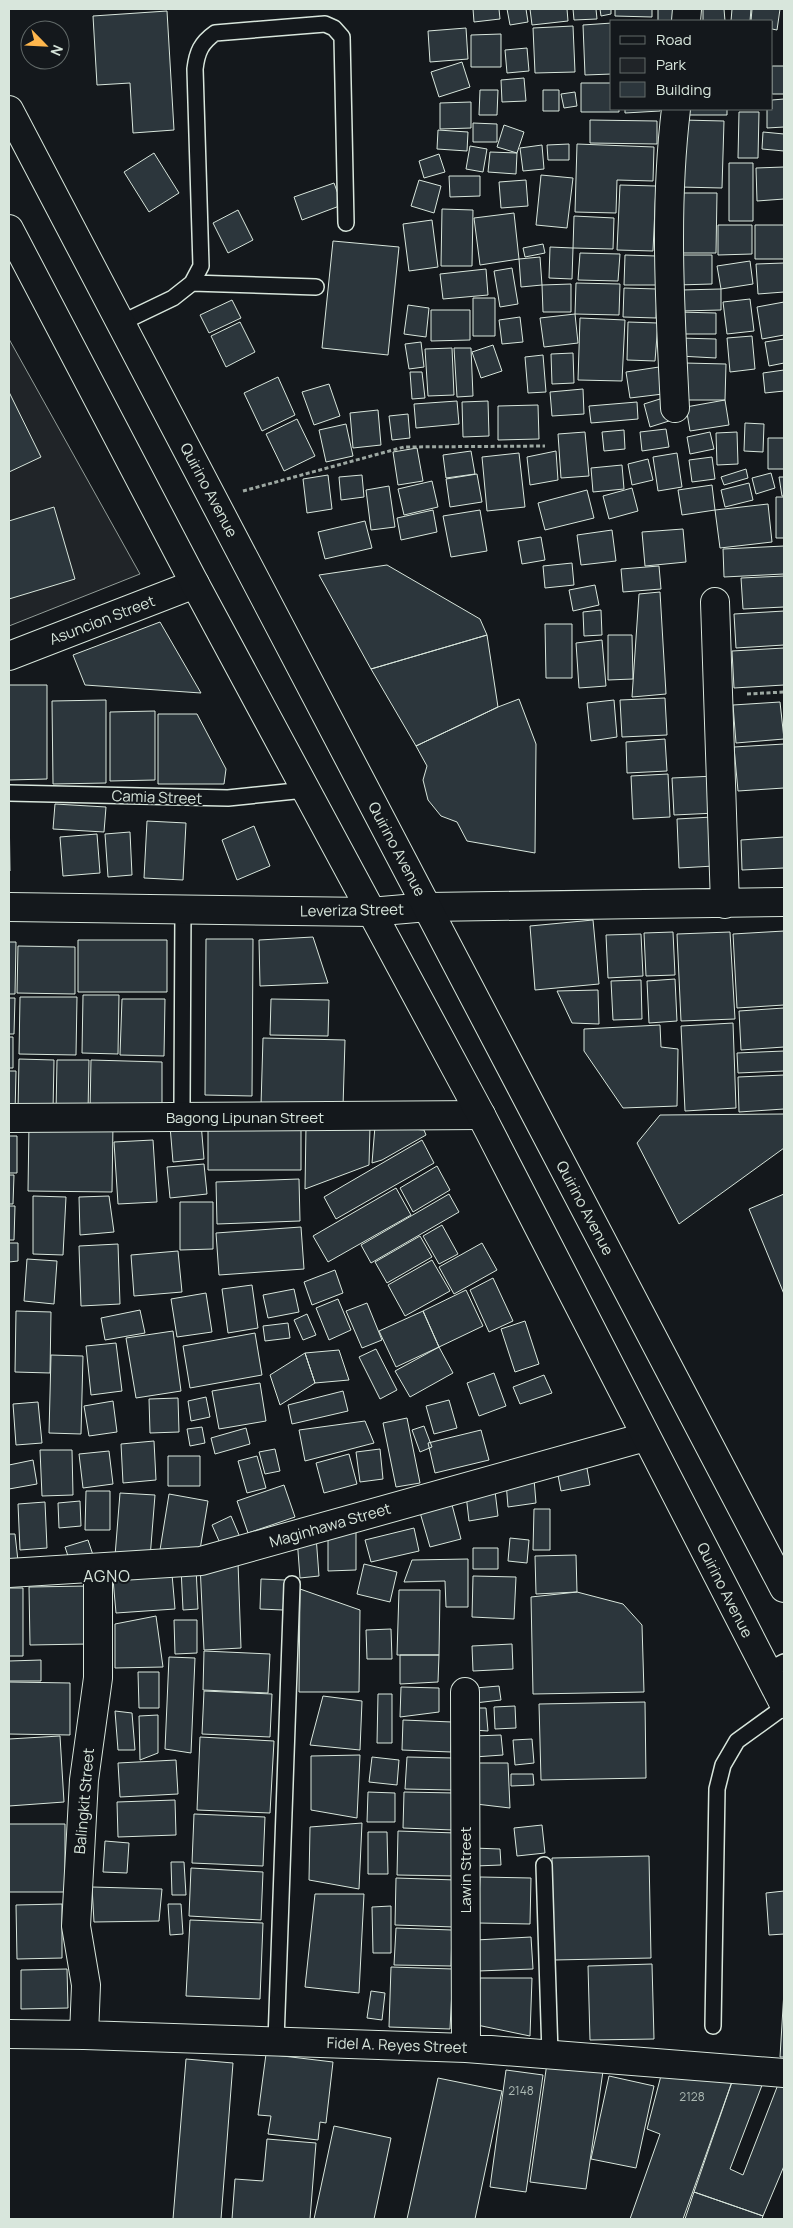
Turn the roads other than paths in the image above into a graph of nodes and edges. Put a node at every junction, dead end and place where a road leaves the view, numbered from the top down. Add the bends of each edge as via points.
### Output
1 (9, 110) edge
2 (676, 110) edge
3 (346, 223) dead end
4 (9, 229) edge
5 (192, 282) junction
6 (316, 287) dead end
7 (120, 323) junction
8 (675, 408) dead end
9 (195, 584) junction
10 (715, 602) dead end
11 (9, 656) edge
12 (305, 790) junction
13 (9, 793) edge
14 (784, 902) edge
15 (725, 904) junction
16 (9, 907) edge
17 (428, 907) junction
18 (183, 909) junction
19 (370, 912) junction
20 (182, 1105) dead end
21 (481, 1115) junction
22 (9, 1118) edge
23 (645, 1437) junction
24 (98, 1568) junction
25 (9, 1573) edge
26 (292, 1584) dead end
27 (784, 1588) edge
28 (776, 1666) edge
29 (465, 1692) dead end
30 (784, 1704) edge
31 (784, 1707) edge
32 (544, 1865) dead end
33 (713, 2026) dead end
34 (9, 2034) edge
35 (84, 2034) junction
36 (276, 2041) junction
37 (466, 2048) junction
38 (550, 2054) junction
39 (784, 2073) edge

1 - 7 street, Quirino Avenue
2 - 8 street via 670,158 668,267
3 - 5 lane via 342,37 325,24 215,33 203,42 195,69 202,250 200,266
4 - 9 street, Quirino Avenue
5 - 6 lane
5 - 7 lane via 172,298
7 - 17 street, Quirino Avenue
9 - 11 street, Asuncion Street
9 - 12 street, Quirino Avenue
10 - 15 street
12 - 13 lane, Camia Street via 228,798
12 - 19 street, Quirino Avenue
14 - 15 street, Leveriza Street
15 - 17 street, Leveriza Street
16 - 18 street, Leveriza Street
17 - 19 street, Leveriza Street
17 - 27 street, Quirino Avenue
18 - 19 street, Leveriza Street
18 - 20 lane
19 - 21 street, Quirino Avenue
21 - 22 street, Bagong Lipunan Street
21 - 23 street, Quirino Avenue
23 - 24 street, Maginhawa Street via 201,1561
23 - 28 street, Quirino Avenue
24 - 25 street, Maginhawa Street
24 - 35 street, Balingkit Street via 98,1678 84,1780 76,1926 86,1985
26 - 36 lane
28 - 30 street, Quirino Avenue
29 - 37 street, Lawin Street
31 - 33 lane via 737,1741 723,1765 717,1789
32 - 38 lane
34 - 35 street, Fidel A. Reyes Street
35 - 36 street, Fidel A. Reyes Street
36 - 37 street, Fidel A. Reyes Street
37 - 38 street, Fidel A. Reyes Street
38 - 39 street, Fidel A. Reyes Street

